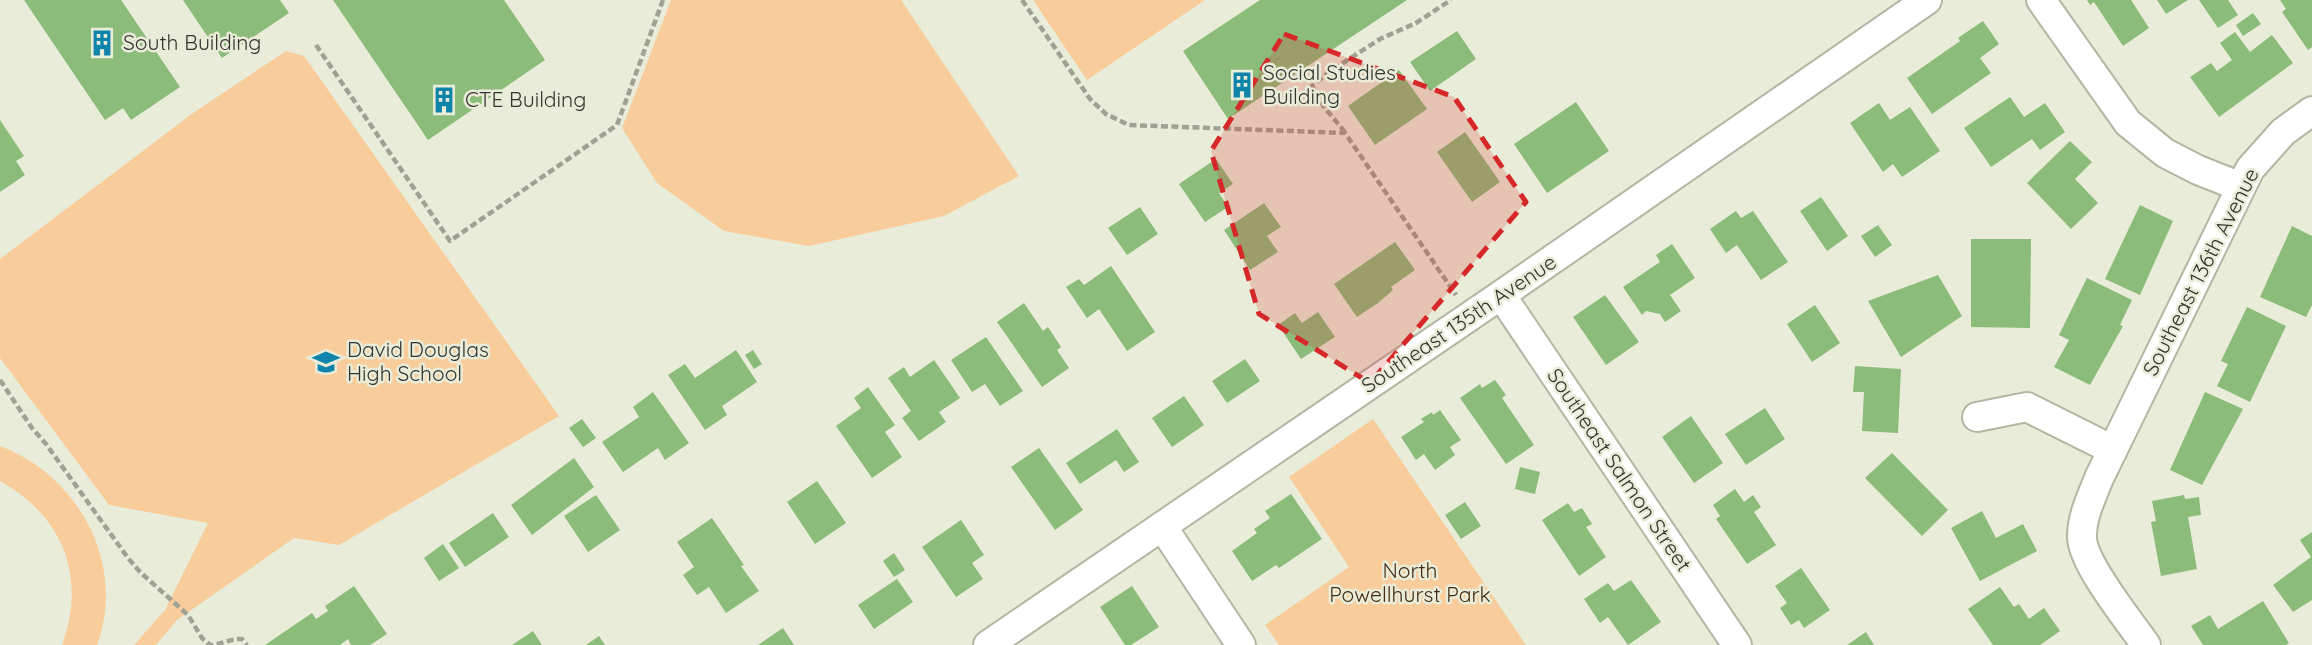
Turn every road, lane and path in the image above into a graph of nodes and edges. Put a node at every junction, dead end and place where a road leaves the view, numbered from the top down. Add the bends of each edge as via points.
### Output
1 (663, 0) edge
2 (1023, 0) edge
3 (1451, 0) edge
4 (1927, 0) edge
5 (2041, 0) edge
6 (316, 45) dead end
7 (2312, 111) edge
8 (1345, 132) junction
9 (2241, 187) junction
10 (1501, 295) junction
11 (1471, 316) junction
12 (0, 380) edge
13 (1977, 416) dead end
14 (2113, 450) junction
15 (1162, 526) junction
16 (247, 645) edge
17 (988, 645) edge
18 (1241, 645) edge
19 (1737, 645) edge
20 (2146, 645) edge

1 - 6 path via 617,125 450,241
2 - 8 path via 1090,99 1105,114 1129,125
3 - 8 path via 1380,39 1312,86
4 - 10 street, Southeast 135th Avenue
5 - 9 street via 2128,123 2165,153
7 - 9 street, Southeast 136th Avenue via 2264,152
8 - 11 path
9 - 14 street, Southeast 136th Avenue
10 - 11 street, Southeast 135th Avenue
10 - 19 street, Southeast Salmon Street
11 - 15 street, Southeast 135th Avenue
12 - 16 path via 140,572 188,615 209,645 237,638
13 - 14 street via 2026,407
14 - 20 street, Southeast 136th Avenue via 2085,514 2081,538 2097,573
15 - 17 street, Southeast 135th Avenue
15 - 18 street

